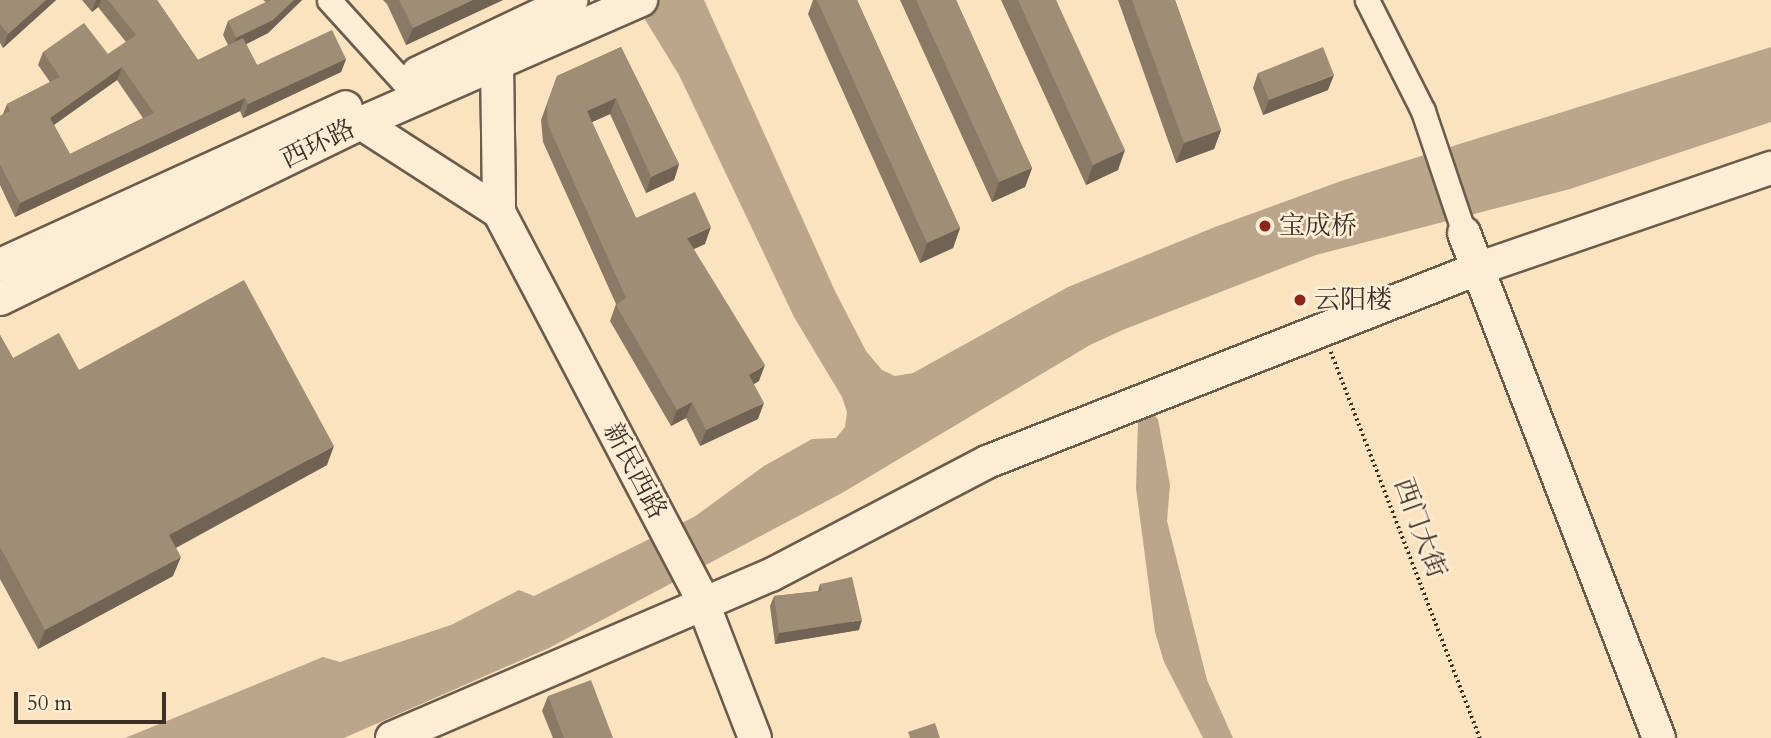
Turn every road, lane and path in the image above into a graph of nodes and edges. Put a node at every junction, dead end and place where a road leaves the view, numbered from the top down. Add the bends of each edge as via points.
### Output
1 (329, 0) edge
2 (572, 0) edge
3 (641, 0) edge
4 (1367, 0) edge
5 (497, 61) junction
6 (410, 88) junction
7 (361, 122) junction
8 (1771, 167) edge
9 (499, 212) junction
10 (1464, 233) joint
11 (0, 265) edge
12 (1477, 269) junction
13 (0, 299) edge
14 (1322, 331) junction
15 (701, 598) junction
16 (392, 738) edge
17 (755, 738) edge
18 (1480, 738) edge
19 (1659, 738) edge

1 - 6 street
2 - 6 street, 西环路
3 - 5 street, 西环路
4 - 10 street via 1423,111
5 - 6 street, 西环路
5 - 9 street, 新民西路
6 - 7 street, 西环路
6 - 11 street, 西环路
7 - 9 street, 新民西路
7 - 13 street, 西环路
8 - 12 street
9 - 15 street, 新民西路
10 - 12 street
12 - 14 street
12 - 19 street
14 - 15 street via 987,462 771,575
14 - 18 path, 西门大街
15 - 16 street
15 - 17 street, 新民西路

